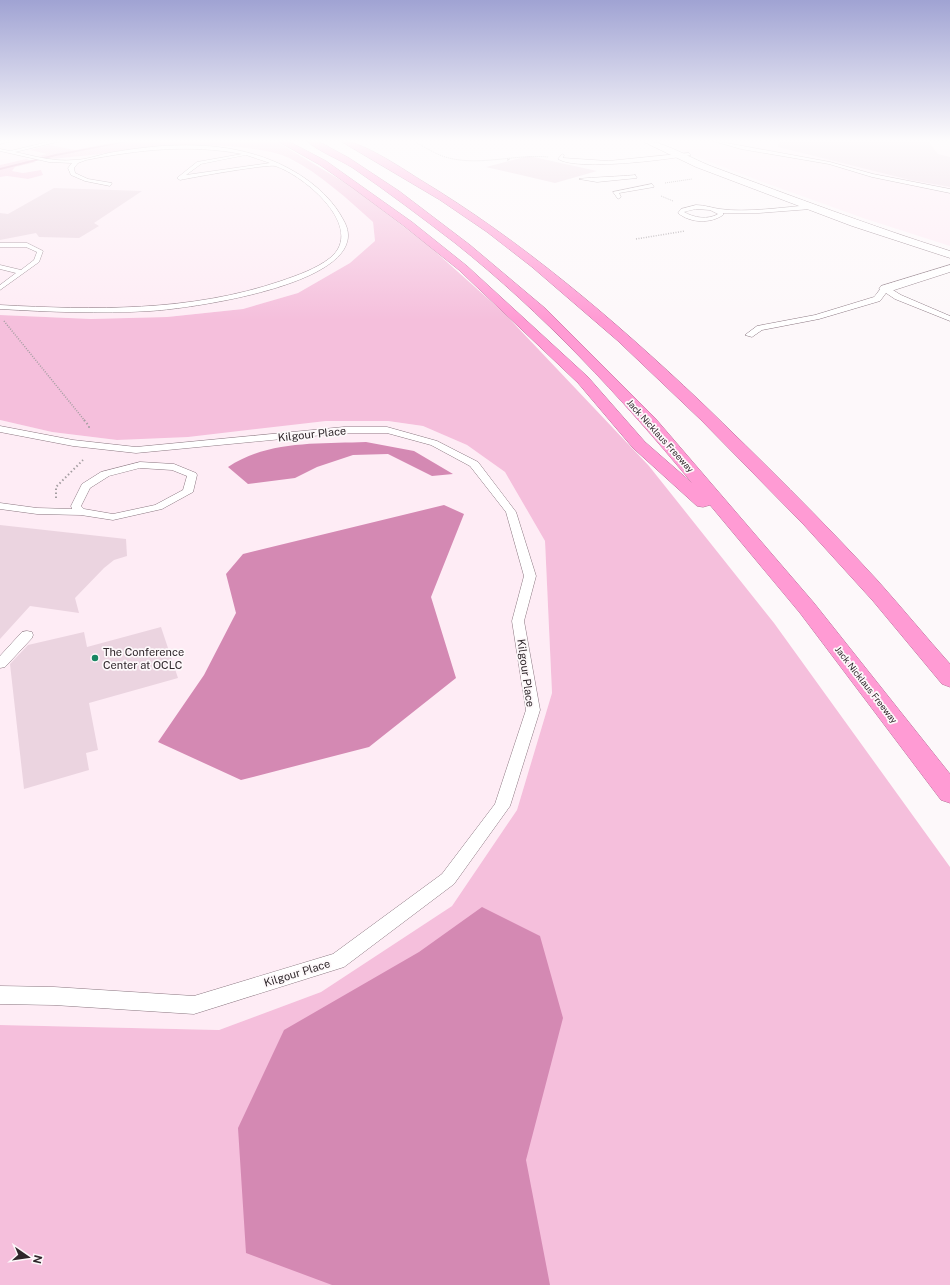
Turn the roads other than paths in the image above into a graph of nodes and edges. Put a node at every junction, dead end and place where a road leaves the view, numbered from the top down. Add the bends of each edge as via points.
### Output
1 (326, 200) edge
2 (375, 200) edge
3 (405, 200) edge
4 (447, 200) edge
5 (464, 200) dead end
6 (792, 200) edge
7 (813, 200) edge
8 (811, 207) junction
9 (719, 211) junction
10 (0, 245) edge
11 (950, 246) edge
12 (950, 255) edge
13 (529, 257) junction
14 (0, 267) edge
15 (950, 268) edge
16 (22, 272) junction
17 (0, 288) edge
18 (885, 288) junction
19 (0, 307) edge
20 (950, 310) edge
21 (950, 319) edge
22 (749, 336) dead end
23 (0, 429) edge
24 (136, 450) junction
25 (135, 466) junction
26 (0, 506) edge
27 (81, 512) junction
28 (755, 548) junction
29 (27, 635) dead end
30 (0, 664) edge
31 (950, 679) edge
32 (950, 793) edge
33 (0, 995) edge

1 - 19 lane via 343,223 345,242 336,256 314,270 270,287 188,304 143,309 90,311
2 - 28 highway via 463,268 582,380 639,445
3 - 28 highway, Jack Nicklaus Freeway via 466,247 542,312 649,421
4 - 13 highway
5 - 13 highway
6 - 8 main road
7 - 11 main road
8 - 9 lane
8 - 12 main road
9 - 9 lane via 700,207 681,211 687,216 707,218 720,216
10 - 16 lane via 27,245 40,251 37,261
13 - 31 highway via 639,350 775,483 871,586
14 - 16 lane
15 - 18 main road
16 - 17 lane
18 - 20 lane
18 - 21 lane via 898,297
18 - 22 lane via 877,299 816,317 760,328
23 - 24 lane, Kilgour Place via 81,444
24 - 25 lane
24 - 33 lane, Kilgour Place via 344,430 387,430 434,443 474,464 511,512 530,576 518,621 533,710 502,806 448,879 338,961 194,1005
25 - 27 lane via 105,474 86,486 76,506
25 - 27 lane via 174,467 192,475 188,492 158,507 113,517
26 - 27 lane via 37,511
28 - 32 highway, Jack Nicklaus Freeway via 807,608
29 - 30 lane

